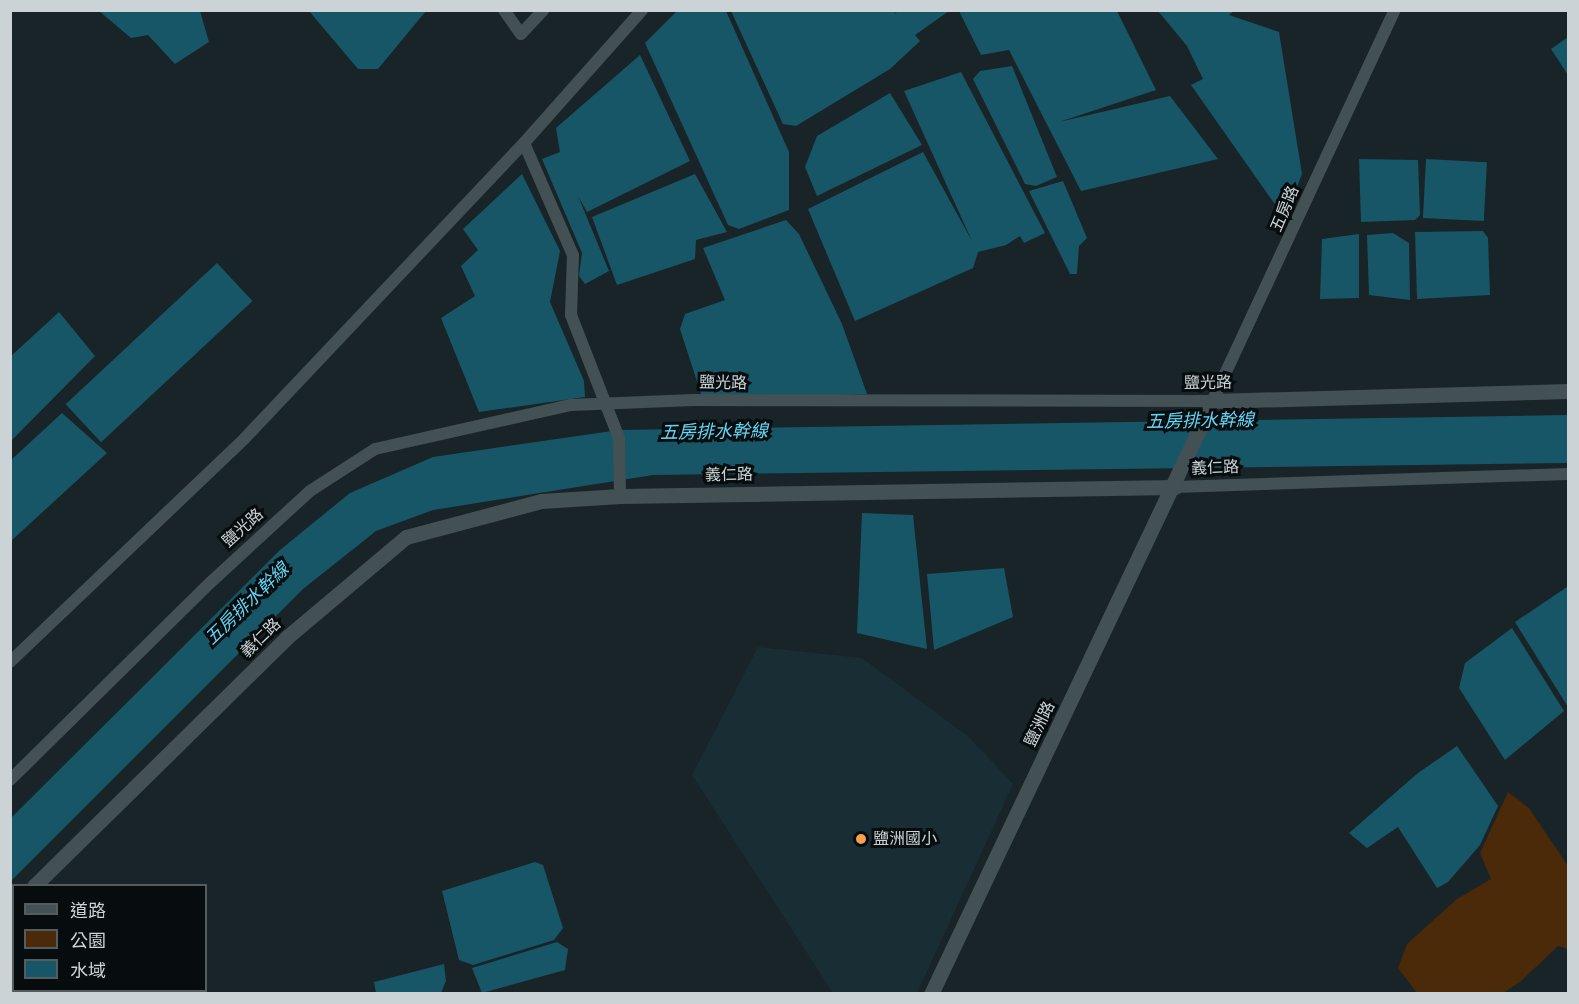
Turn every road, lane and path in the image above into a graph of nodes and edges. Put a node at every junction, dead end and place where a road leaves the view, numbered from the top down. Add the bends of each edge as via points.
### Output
1 (504, 10) edge
2 (543, 10) edge
3 (642, 10) edge
4 (1395, 10) edge
5 (524, 143) junction
6 (1569, 391) edge
7 (1212, 401) junction
8 (608, 405) junction
9 (1204, 419) joint
10 (1569, 474) edge
11 (1175, 487) junction
12 (620, 490) junction
13 (10, 662) edge
14 (10, 780) edge
15 (35, 884) edge
16 (931, 993) edge

1 - 2 street via 521,34
3 - 5 street
4 - 7 street, 五房路 via 1275,275
5 - 8 street via 573,255 571,315
5 - 13 street via 244,439
6 - 7 street, 鹽光路
7 - 8 street, 鹽光路 via 693,400
7 - 9 street, 五房路
8 - 12 street via 619,438
8 - 14 street, 鹽光路 via 571,405 412,438 375,449 330,475 211,582
9 - 11 street, 鹽洲路
10 - 11 street, 義仁路
11 - 12 street, 義仁路
11 - 16 street, 鹽洲路
12 - 15 street, 義仁路 via 541,501 406,537 286,638

